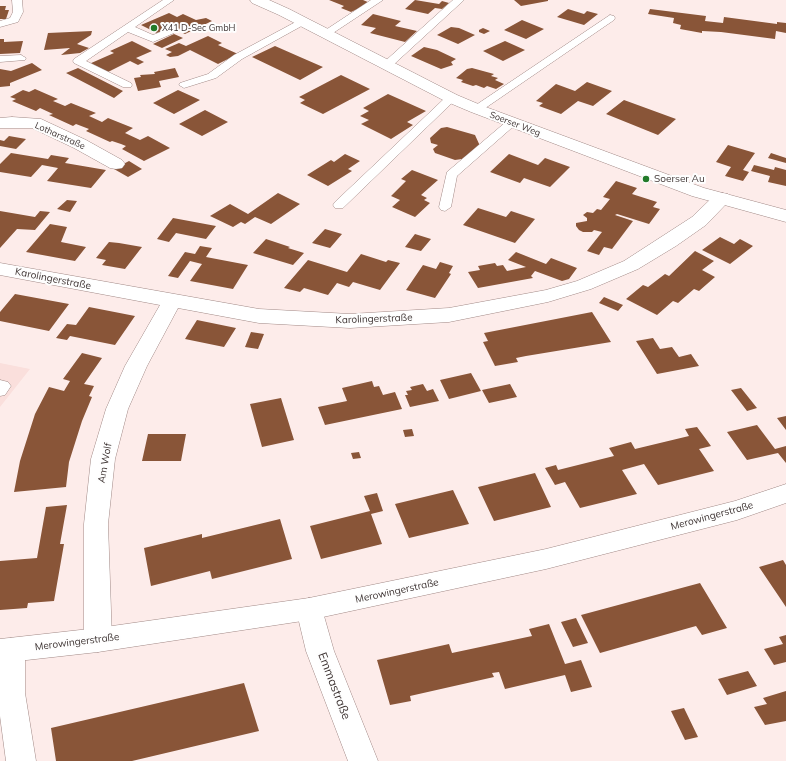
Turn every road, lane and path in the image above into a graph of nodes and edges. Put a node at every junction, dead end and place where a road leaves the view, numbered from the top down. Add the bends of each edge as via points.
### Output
1 (17, 0) edge
2 (170, 0) edge
3 (257, 0) edge
4 (378, 0) edge
5 (459, 0) edge
6 (610, 18) dead end
7 (303, 21) junction
8 (0, 24) edge
9 (128, 28) junction
10 (170, 31) dead end
11 (326, 33) junction
12 (21, 58) dead end
13 (0, 59) edge
14 (387, 65) junction
15 (127, 85) dead end
16 (184, 85) dead end
17 (451, 98) junction
18 (477, 109) junction
19 (511, 123) junction
20 (0, 124) edge
21 (116, 164) dead end
22 (722, 198) junction
23 (339, 205) dead end
24 (445, 207) dead end
25 (786, 216) edge
26 (0, 269) edge
27 (172, 301) junction
28 (0, 385) edge
29 (0, 391) edge
30 (786, 493) edge
31 (309, 609) junction
32 (98, 640) junction
33 (5, 651) edge
34 (21, 761) edge
35 (363, 761) edge

1 - 8 lane via 18,12 14,20
2 - 9 lane
3 - 7 street, Soerser Weg
4 - 11 lane
5 - 14 lane
6 - 18 lane
7 - 11 street, Soerser Weg
7 - 16 lane via 238,57 212,76
9 - 10 lane via 153,38
9 - 15 lane via 78,61
11 - 14 street, Soerser Weg
12 - 13 lane
14 - 17 street, Soerser Weg
17 - 18 street, Soerser Weg
17 - 23 lane
18 - 19 street, Soerser Weg
19 - 22 street, Soerser Weg via 651,175
19 - 24 lane via 451,175
20 - 21 street, Lotharstraße via 35,123
22 - 25 street, Soerser Weg
22 - 27 street, Karolingerstraße via 699,221 631,265 584,285 498,307 449,315 350,321 260,316
26 - 27 street, Karolingerstraße
27 - 32 street, Am Wolf via 136,366 117,409 104,459 96,524
28 - 29 lane via 3,386
30 - 31 street, Merowingerstraße via 737,510 546,559
31 - 32 street, Merowingerstraße
31 - 35 street, Emmastraße via 320,651
32 - 33 street, Merowingerstraße
33 - 34 street

